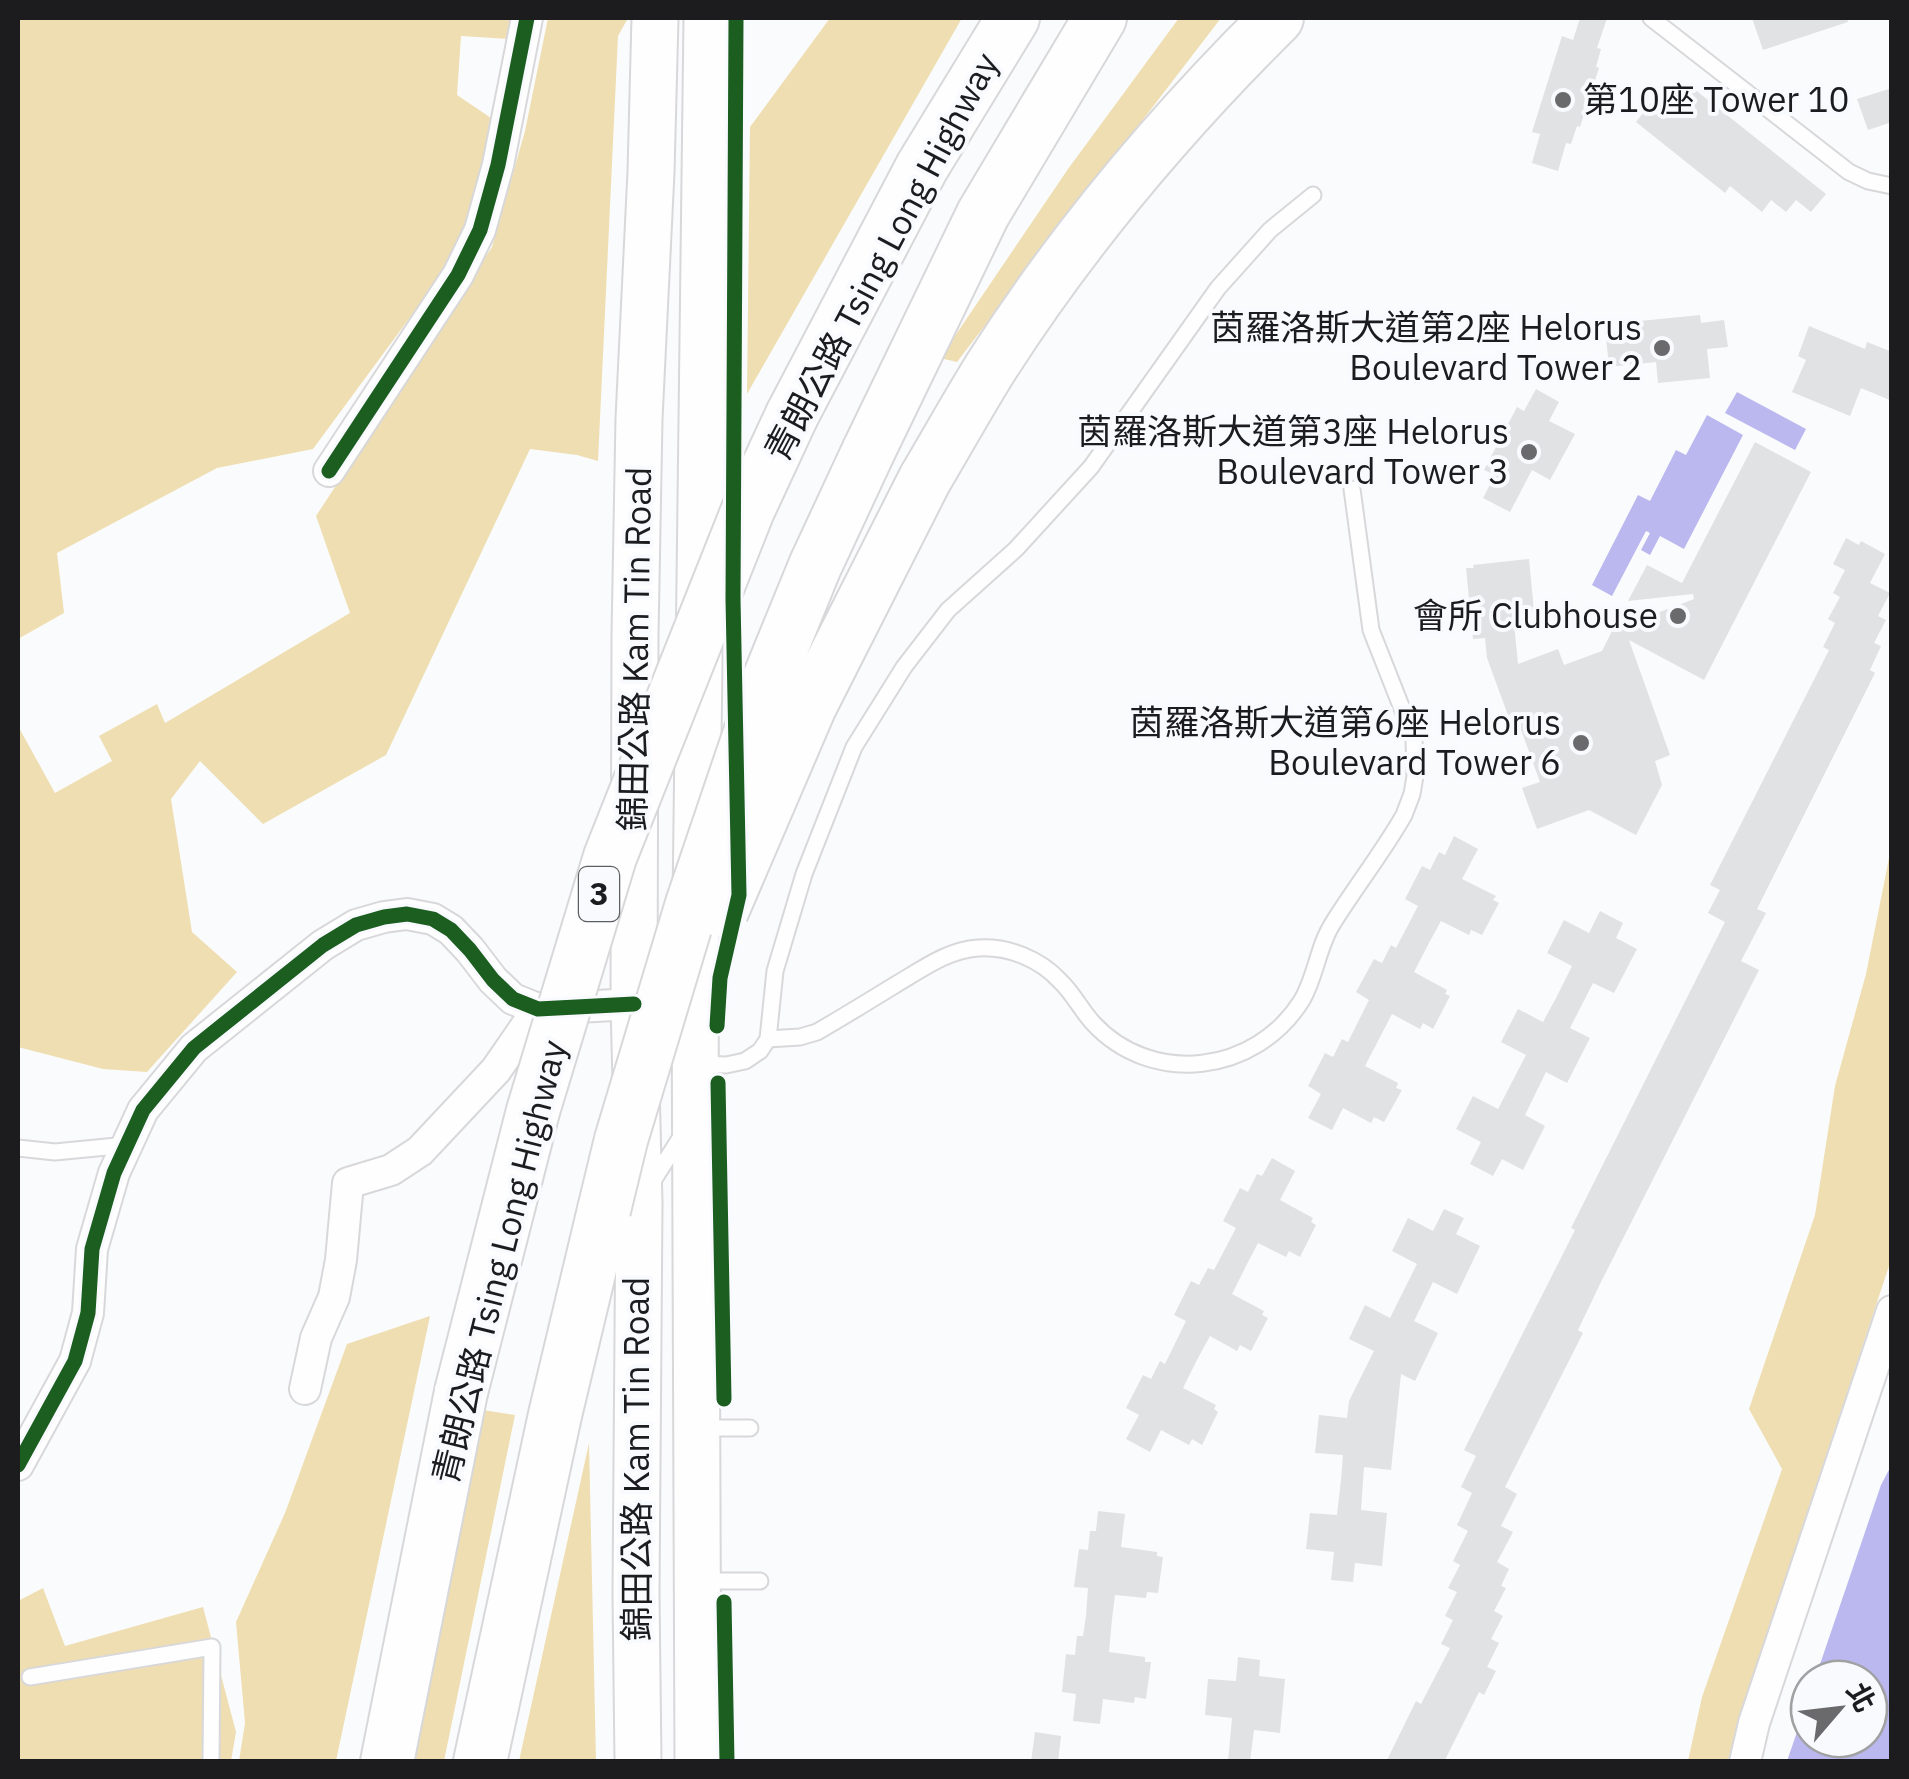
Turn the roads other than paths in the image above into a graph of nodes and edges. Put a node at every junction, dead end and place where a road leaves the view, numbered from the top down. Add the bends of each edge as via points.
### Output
1 (527, 18) edge
2 (655, 18) edge
3 (708, 18) edge
4 (1013, 18) edge
5 (1100, 18) edge
6 (1277, 18) edge
7 (1651, 18) edge
8 (1892, 186) edge
9 (1312, 195) dead end
10 (328, 472) dead end
11 (1352, 489) dead end
12 (634, 1004) junction
13 (538, 1008) junction
14 (768, 1039) junction
15 (696, 1064) junction
16 (694, 1116) junction
17 (127, 1145) junction
18 (18, 1148) edge
19 (621, 1207) junction
20 (1892, 1311) edge
21 (305, 1388) dead end
22 (697, 1428) junction
23 (750, 1428) dead end
24 (18, 1465) edge
25 (698, 1581) junction
26 (760, 1581) dead end
27 (30, 1677) dead end
28 (211, 1762) edge
29 (387, 1762) edge
30 (480, 1762) edge
31 (638, 1762) edge
32 (698, 1762) edge
33 (1745, 1762) edge

1 - 10 street via 498,165 469,256
2 - 12 main road, 錦田公路 Kam Tin Road via 638,439
3 - 15 main road, 錦田公路 Kam Tin Road
4 - 29 highway, 青朗公路 Tsing Long Highway / 3, bridge via 922,167 792,415 610,857 533,1112 461,1392
5 - 19 highway, 青朗公路 Tsing Long Highway, bridge via 982,214 815,566 766,686 621,1140
6 - 19 highway, bridge via 1122,188 991,367 924,479 802,724 719,918
7 - 8 lane via 1849,172
9 - 14 lane via 1218,288 1091,466 1016,549 948,610 904,667 854,746 804,874 775,971
11 - 14 lane via 1371,630 1414,739 1416,776 1404,814 1330,927 1301,1001 1270,1036 1228,1059 1162,1063 1106,1036 1060,980 1030,958 977,948 944,957 817,1032
12 - 13 street
12 - 19 main road, 錦田公路 Kam Tin Road
13 - 17 street via 512,999 433,918 407,914 356,925 194,1048 143,1110
13 - 21 street via 496,1070 420,1151 391,1170 348,1182 334,1298
14 - 15 lane via 745,1061
15 - 16 main road, 錦田公路 Kam Tin Road
16 - 19 lane
16 - 22 main road, 錦田公路 Kam Tin Road
17 - 18 lane via 55,1152
17 - 24 street via 92,1248 88,1313 74,1361
19 - 30 highway, 青朗公路 Tsing Long Highway via 555,1415
19 - 31 main road, 錦田公路 Kam Tin Road
20 - 33 street
22 - 23 lane
22 - 25 main road, 錦田公路 Kam Tin Road
25 - 26 lane
25 - 32 main road, 錦田公路 Kam Tin Road
27 - 28 lane via 212,1648

